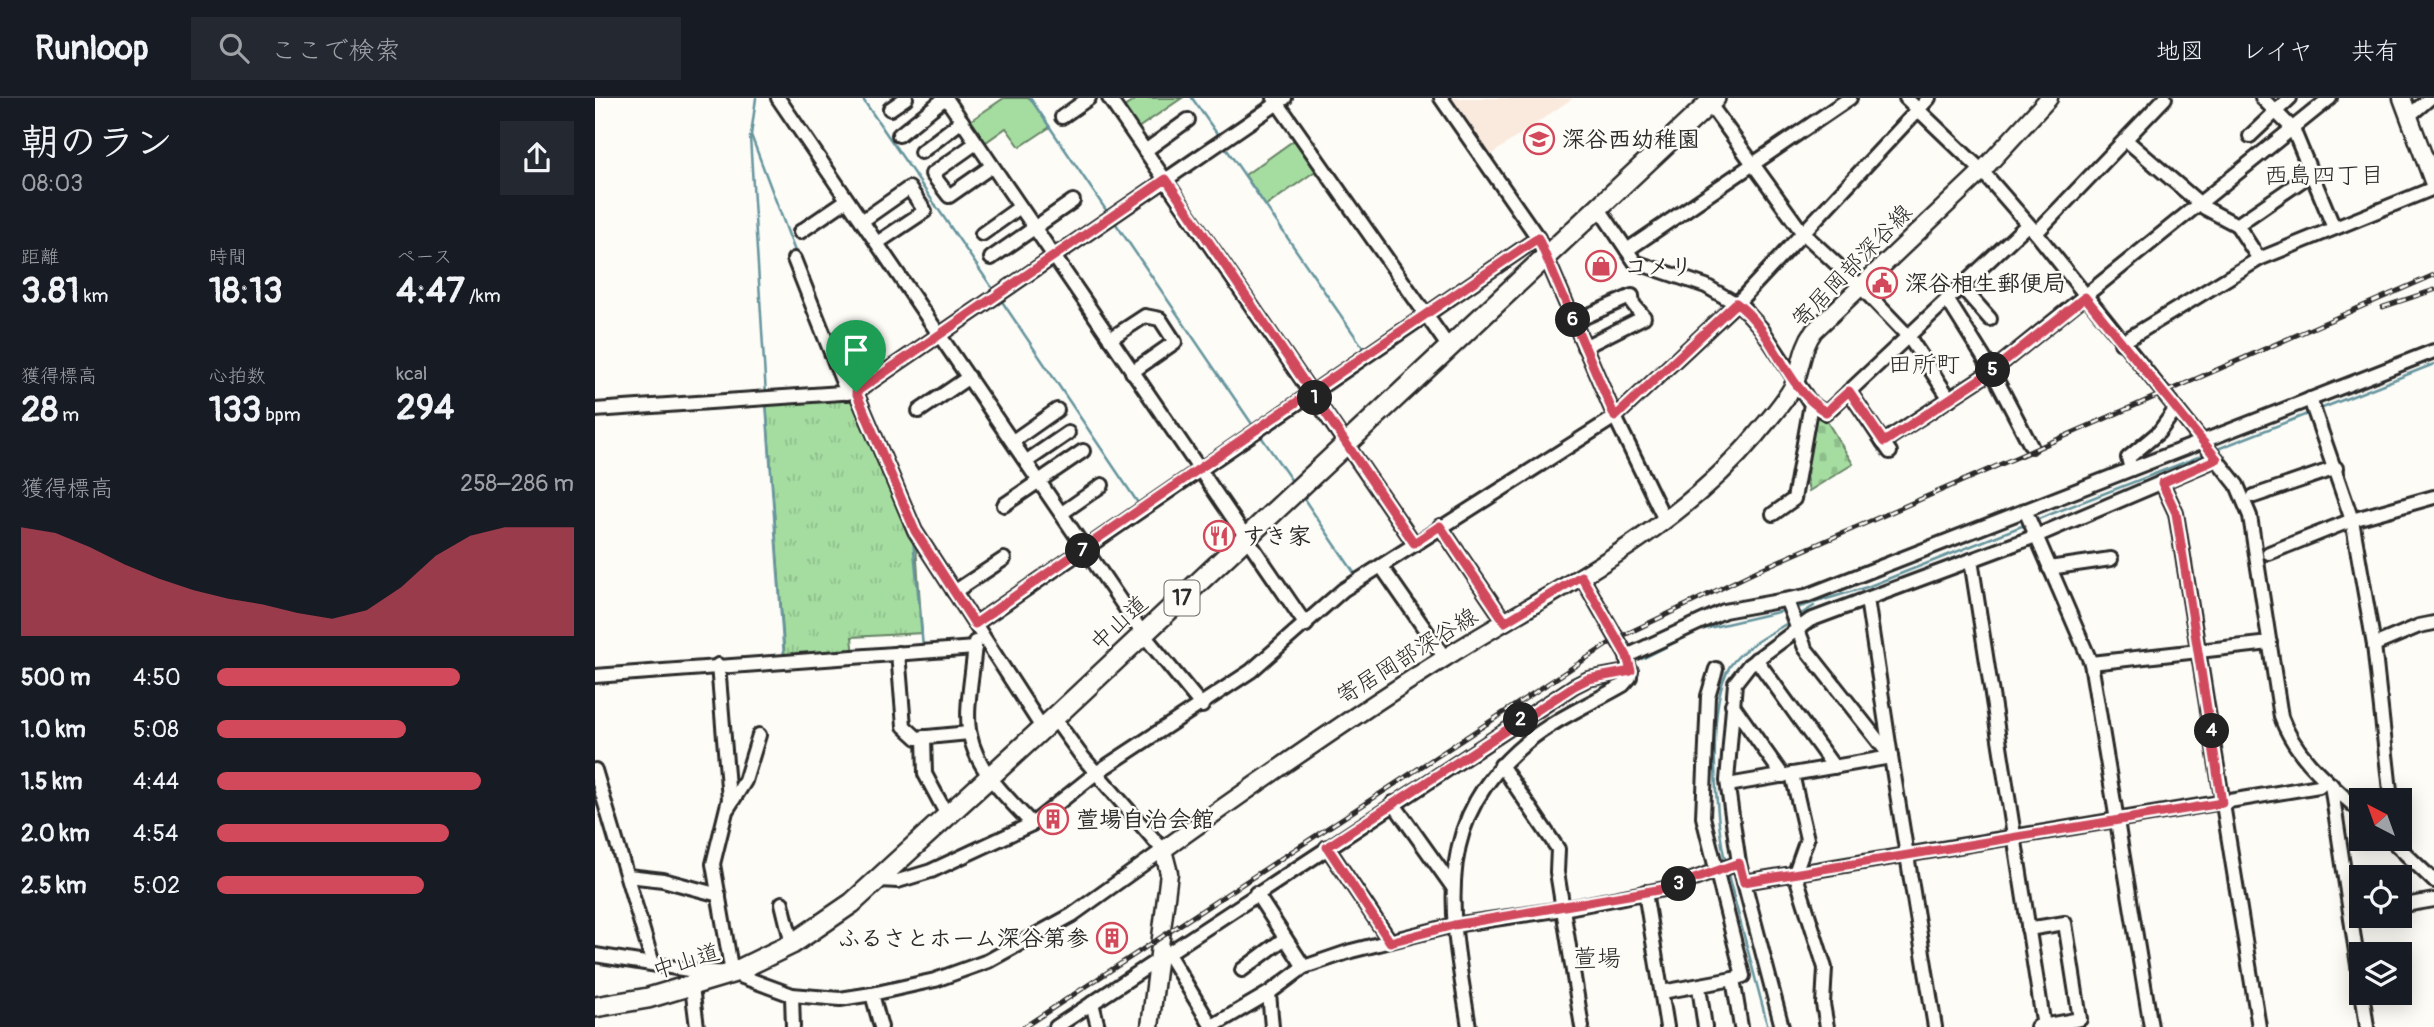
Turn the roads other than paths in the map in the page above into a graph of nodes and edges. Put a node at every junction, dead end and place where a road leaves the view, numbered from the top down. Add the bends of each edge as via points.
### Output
1 (778, 98) edge
2 (906, 98) edge
3 (946, 98) edge
4 (1089, 98) edge
5 (1109, 98) edge
6 (1441, 98) edge
7 (1850, 98) edge
8 (1906, 98) edge
9 (1929, 98) edge
10 (2049, 98) edge
11 (2165, 98) edge
12 (2262, 98) edge
13 (2290, 98) edge
14 (2330, 98) edge
15 (2402, 98) edge
16 (2430, 98) edge
17 (1279, 100) edge
18 (1712, 101) edge
19 (890, 110) dead end
20 (1918, 110) junction
21 (2276, 111) junction
22 (2409, 116) junction
23 (1062, 117) dead end
24 (1188, 120) dead end
25 (962, 121) junction
26 (2293, 129) junction
27 (899, 135) dead end
28 (2250, 136) dead end
29 (2126, 140) junction
30 (976, 143) junction
31 (1145, 151) junction
32 (921, 152) dead end
33 (1752, 164) junction
34 (992, 166) junction
35 (1982, 171) junction
36 (2311, 174) junction
37 (1166, 179) junction
38 (2434, 184) edge
39 (848, 200) junction
40 (1073, 201) dead end
41 (2200, 204) junction
42 (1020, 207) junction
43 (1598, 207) junction
44 (862, 221) junction
45 (2237, 225) junction
46 (1034, 227) junction
47 (2334, 228) junction
48 (2031, 229) junction
49 (1802, 232) junction
50 (800, 233) dead end
51 (982, 234) dead end
52 (877, 243) junction
53 (1542, 247) junction
54 (1627, 250) junction
55 (1053, 255) junction
56 (991, 258) dead end
57 (794, 259) dead end
58 (2259, 259) junction
59 (1859, 285) junction
60 (1961, 286) junction
61 (2085, 297) junction
62 (1947, 299) junction
63 (1736, 303) junction
64 (1424, 316) junction
65 (1990, 318) dead end
66 (1573, 322) junction
67 (940, 334) junction
68 (1907, 336) junction
69 (1110, 339) junction
70 (2122, 343) junction
71 (1448, 346) junction
72 (1584, 347) junction
73 (2434, 351) edge
74 (1992, 371) junction
75 (1132, 372) junction
76 (969, 377) junction
77 (1795, 382) junction
78 (1849, 391) junction
79 (852, 393) junction
80 (1312, 393) junction
81 (1950, 399) junction
82 (2311, 401) junction
83 (1811, 404) junction
84 (595, 410) edge
85 (1057, 410) dead end
86 (2175, 410) junction
87 (919, 411) dead end
88 (1615, 417) junction
89 (1068, 433) dead end
90 (1013, 441) junction
91 (1345, 443) junction
92 (2202, 443) junction
93 (2031, 446) dead end
94 (1083, 451) dead end
95 (2217, 459) junction
96 (1027, 461) junction
97 (2336, 468) junction
98 (2131, 469) junction
99 (1199, 470) junction
100 (1040, 480) junction
101 (2162, 483) junction
102 (1102, 485) dead end
103 (2254, 496) dead end
104 (2434, 497) edge
105 (1004, 505) dead end
106 (2026, 512) junction
107 (1062, 513) junction
108 (1773, 514) dead end
109 (1665, 520) junction
110 (2352, 520) junction
111 (1440, 526) junction
112 (2035, 534) junction
113 (1246, 537) junction
114 (1414, 543) junction
115 (1086, 549) junction
116 (2269, 553) dead end
117 (1004, 559) dead end
118 (2112, 559) dead end
119 (1971, 560) junction
120 (1381, 566) junction
121 (2049, 568) junction
122 (1581, 576) junction
123 (954, 592) junction
124 (1867, 598) junction
125 (1791, 615) junction
126 (1505, 622) junction
127 (2434, 623) edge
128 (975, 624) junction
129 (1305, 625) junction
130 (1143, 634) junction
131 (2270, 643) junction
132 (2374, 645) junction
133 (975, 648) junction
134 (898, 653) junction
135 (2197, 653) junction
136 (1627, 656) junction
137 (1445, 658) junction
138 (1755, 659) junction
139 (2091, 663) junction
140 (718, 665) junction
141 (1716, 668) dead end
142 (1631, 671) junction
143 (595, 676) edge
144 (1732, 704) junction
145 (1202, 706) junction
146 (1048, 723) junction
147 (969, 733) junction
148 (759, 735) dead end
149 (925, 737) junction
150 (1891, 757) junction
151 (1501, 765) junction
152 (1834, 767) junction
153 (595, 770) edge
154 (1096, 773) junction
155 (1788, 775) junction
156 (990, 778) junction
157 (2328, 782) junction
158 (1728, 785) junction
159 (2390, 788) edge
160 (2349, 801) edge
161 (1393, 803) junction
162 (2222, 803) junction
163 (728, 808) junction
164 (948, 817) junction
165 (2116, 820) junction
166 (1031, 824) junction
167 (2014, 836) junction
168 (1327, 847) junction
169 (1163, 850) junction
170 (2405, 851) edge
171 (1907, 853) junction
172 (1737, 864) junction
173 (1716, 871) junction
174 (1795, 873) junction
175 (628, 876) junction
176 (880, 880) junction
177 (2434, 881) edge
178 (1744, 882) junction
179 (2349, 884) edge
180 (1452, 887) junction
181 (1645, 892) junction
182 (1257, 893) junction
183 (719, 895) junction
184 (2434, 900) edge
185 (782, 903) dead end
186 (2412, 904) edge
187 (1563, 909) junction
188 (1454, 925) junction
189 (2028, 929) junction
190 (1285, 938) junction
191 (1390, 942) junction
192 (792, 944) junction
193 (595, 955) edge
194 (1164, 956) junction
195 (653, 964) junction
196 (1304, 967) junction
197 (1242, 970) dead end
198 (732, 974) junction
199 (1733, 979) junction
200 (692, 987) junction
201 (1699, 987) junction
202 (1662, 992) junction
203 (1269, 993) junction
204 (872, 994) junction
205 (792, 995) junction
206 (1092, 1003) junction
207 (2364, 1005) edge
208 (595, 1007) edge
209 (697, 1027) edge
210 (793, 1027) edge
211 (881, 1027) edge
212 (1056, 1027) edge
213 (1098, 1027) edge
214 (1150, 1027) edge
215 (1211, 1027) edge
216 (1272, 1027) edge
217 (1469, 1027) edge
218 (1582, 1027) edge
219 (1667, 1027) edge
220 (1705, 1027) edge
221 (1741, 1027) edge
222 (1782, 1027) edge
223 (1827, 1027) edge
224 (1935, 1027) edge
225 (2042, 1027) edge
226 (2151, 1027) edge
227 (2259, 1027) edge
228 (2367, 1027) edge

1 - 39 street
2 - 19 street
3 - 25 street
3 - 27 street
4 - 23 street
5 - 31 street
6 - 53 street
7 - 33 street
8 - 20 street
9 - 20 street
10 - 35 main road, 寄居岡部深谷線
11 - 29 street
12 - 21 street
13 - 21 street
14 - 26 street
15 - 22 main road
16 - 22 street
17 - 37 street
17 - 64 street
18 - 33 street
18 - 43 highway, 中山道 / 17
20 - 35 street
20 - 49 street
21 - 26 street
21 - 28 street
22 - 38 main road
24 - 31 street
25 - 30 street
25 - 32 street
26 - 36 street
26 - 41 street
29 - 41 street
29 - 48 street
30 - 34 street
30 - 34 street via 932,174 949,196
31 - 37 street
33 - 49 street
33 - 54 street
34 - 42 street
35 - 48 street
35 - 59 main road, 寄居岡部深谷線
36 - 45 street
36 - 47 street
37 - 55 street
37 - 80 street
38 - 47 street
39 - 44 street
39 - 50 street
40 - 46 street
41 - 45 street
41 - 61 street
42 - 46 street
42 - 51 street
43 - 53 highway, 中山道 / 17
43 - 54 street
44 - 52 street
44 - 52 street via 909,188 925,211
45 - 58 street
46 - 55 street
46 - 56 street
47 - 58 street
48 - 60 street
48 - 61 street
49 - 59 street
49 - 63 street
52 - 67 street
53 - 64 street
53 - 66 street
53 - 71 highway, 中山道 / 17
54 - 63 street via 1635,262 1696,282
55 - 67 street
55 - 69 street
57 - 79 street
58 - 70 street
59 - 68 street
59 - 77 main road, 寄居岡部深谷線 via 1804,344
60 - 62 street
60 - 65 street
61 - 70 street
61 - 74 street
62 - 68 street
62 - 74 street
63 - 77 street via 1761,328
63 - 88 street
64 - 71 street
64 - 80 street
66 - 72 street
66 - 72 street via 1632,296 1644,317
67 - 76 street
67 - 79 street
68 - 78 street
68 - 81 street
69 - 75 street
69 - 75 street via 1145,316 1160,319 1175,342
70 - 86 street
71 - 91 highway, 中山道 / 17
72 - 88 street
73 - 82 street
74 - 81 street
74 - 93 street
75 - 99 street
76 - 87 street
76 - 90 street
77 - 83 street
77 - 109 main road, 寄居岡部深谷線 via 1755,436
78 - 81 street via 1887,447
78 - 83 street via 1826,412
79 - 84 street
79 - 123 street via 915,531
80 - 91 street
80 - 99 street
82 - 92 street
82 - 97 street
83 - 108 street via 1794,499
85 - 90 street
86 - 92 street
86 - 98 street via 2159,432 2128,458
88 - 109 street
88 - 111 street
89 - 96 street
90 - 96 street
91 - 113 highway, 中山道 / 17
91 - 114 street
92 - 95 street
92 - 98 street
94 - 100 street
95 - 101 street
95 - 131 street via 2237,485 2250,516
96 - 100 street
97 - 103 street
97 - 110 street
98 - 106 street
99 - 113 street
99 - 115 street
100 - 105 street
100 - 107 street
101 - 112 street
101 - 135 street via 2176,513
102 - 107 street
104 - 110 street
106 - 112 street
106 - 125 street
107 - 115 street
109 - 122 main road, 寄居岡部深谷線
110 - 116 street
110 - 132 street
111 - 114 street
111 - 126 street
112 - 119 street
112 - 121 street
113 - 129 street
113 - 130 highway, 中山道 / 17
114 - 120 street
115 - 128 street
115 - 130 street
117 - 123 street
118 - 121 street
119 - 124 street
119 - 167 street
120 - 129 street via 1343,590
120 - 137 street
121 - 139 street
122 - 126 main road, 寄居岡部深谷線
122 - 136 street
123 - 128 street
124 - 125 street via 1810,620
124 - 150 street
125 - 136 street via 1724,611
125 - 138 street
125 - 150 street via 1805,648
126 - 137 main road, 寄居岡部深谷線
127 - 132 street
128 - 133 street
128 - 146 street
129 - 145 street
130 - 145 street
130 - 146 highway, 中山道 / 17
131 - 135 street
131 - 157 street via 2286,731 2300,754
132 - 159 street
133 - 134 street
133 - 147 street
134 - 140 street
134 - 149 street via 904,726 917,738
135 - 139 street
135 - 162 street
136 - 142 street
137 - 169 main road, 寄居岡部深谷線
138 - 144 street via 1735,683
138 - 152 street
139 - 165 street
140 - 143 street
140 - 163 street
141 - 173 street via 1708,696 1703,817
142 - 151 street via 1623,685 1529,741
142 - 161 street via 1588,679
144 - 155 street
144 - 158 street
145 - 154 street
146 - 154 street
146 - 156 highway, 中山道 / 17
147 - 149 street
147 - 156 street
148 - 163 street via 745,781
149 - 164 street via 925,774
150 - 152 street
150 - 171 street
151 - 180 street via 1467,822 1453,864
151 - 187 street via 1558,849
152 - 155 street
153 - 175 street
154 - 166 street
154 - 169 street
155 - 158 street
155 - 174 street via 1807,839
156 - 164 highway, 中山道 / 17
156 - 166 street
157 - 160 street
157 - 162 street
157 - 179 street
158 - 172 street
161 - 168 street
161 - 180 street
162 - 165 street
162 - 227 street
163 - 183 street via 713,864
164 - 176 highway, 中山道 / 17
165 - 167 street
165 - 226 street
166 - 176 street via 931,871 898,881
167 - 171 street
167 - 189 street
168 - 182 street
168 - 191 street
169 - 194 main road via 1169,873
169 - 204 street via 1086,906 988,961 935,980
170 - 177 street
171 - 174 street
171 - 224 street
172 - 173 street
172 - 178 street
173 - 181 street
173 - 199 street via 1743,976
174 - 178 street
174 - 223 street via 1825,968
175 - 183 street
175 - 195 street
176 - 192 highway, 中山道 / 17
178 - 222 street
180 - 188 street
181 - 187 street
181 - 202 street
182 - 190 street
182 - 194 street
183 - 198 street
184 - 186 street
185 - 192 street
187 - 188 street
187 - 218 street
188 - 191 street
188 - 217 street
189 - 225 street
189 - 225 street via 2064,923 2080,1018
190 - 196 street
190 - 197 street
191 - 196 street
192 - 198 highway, 中山道 / 17
193 - 195 street
194 - 206 street
194 - 214 main road
194 - 215 street
195 - 198 street
196 - 203 street
198 - 200 highway, 中山道 / 17
198 - 205 street
199 - 201 street
199 - 221 street
200 - 208 highway, 中山道 / 17
200 - 209 street
201 - 202 street
201 - 220 street
202 - 219 street
203 - 215 street
203 - 216 street
204 - 205 street via 841,999
204 - 211 street
205 - 210 street
206 - 212 street
206 - 213 street
207 - 228 street

